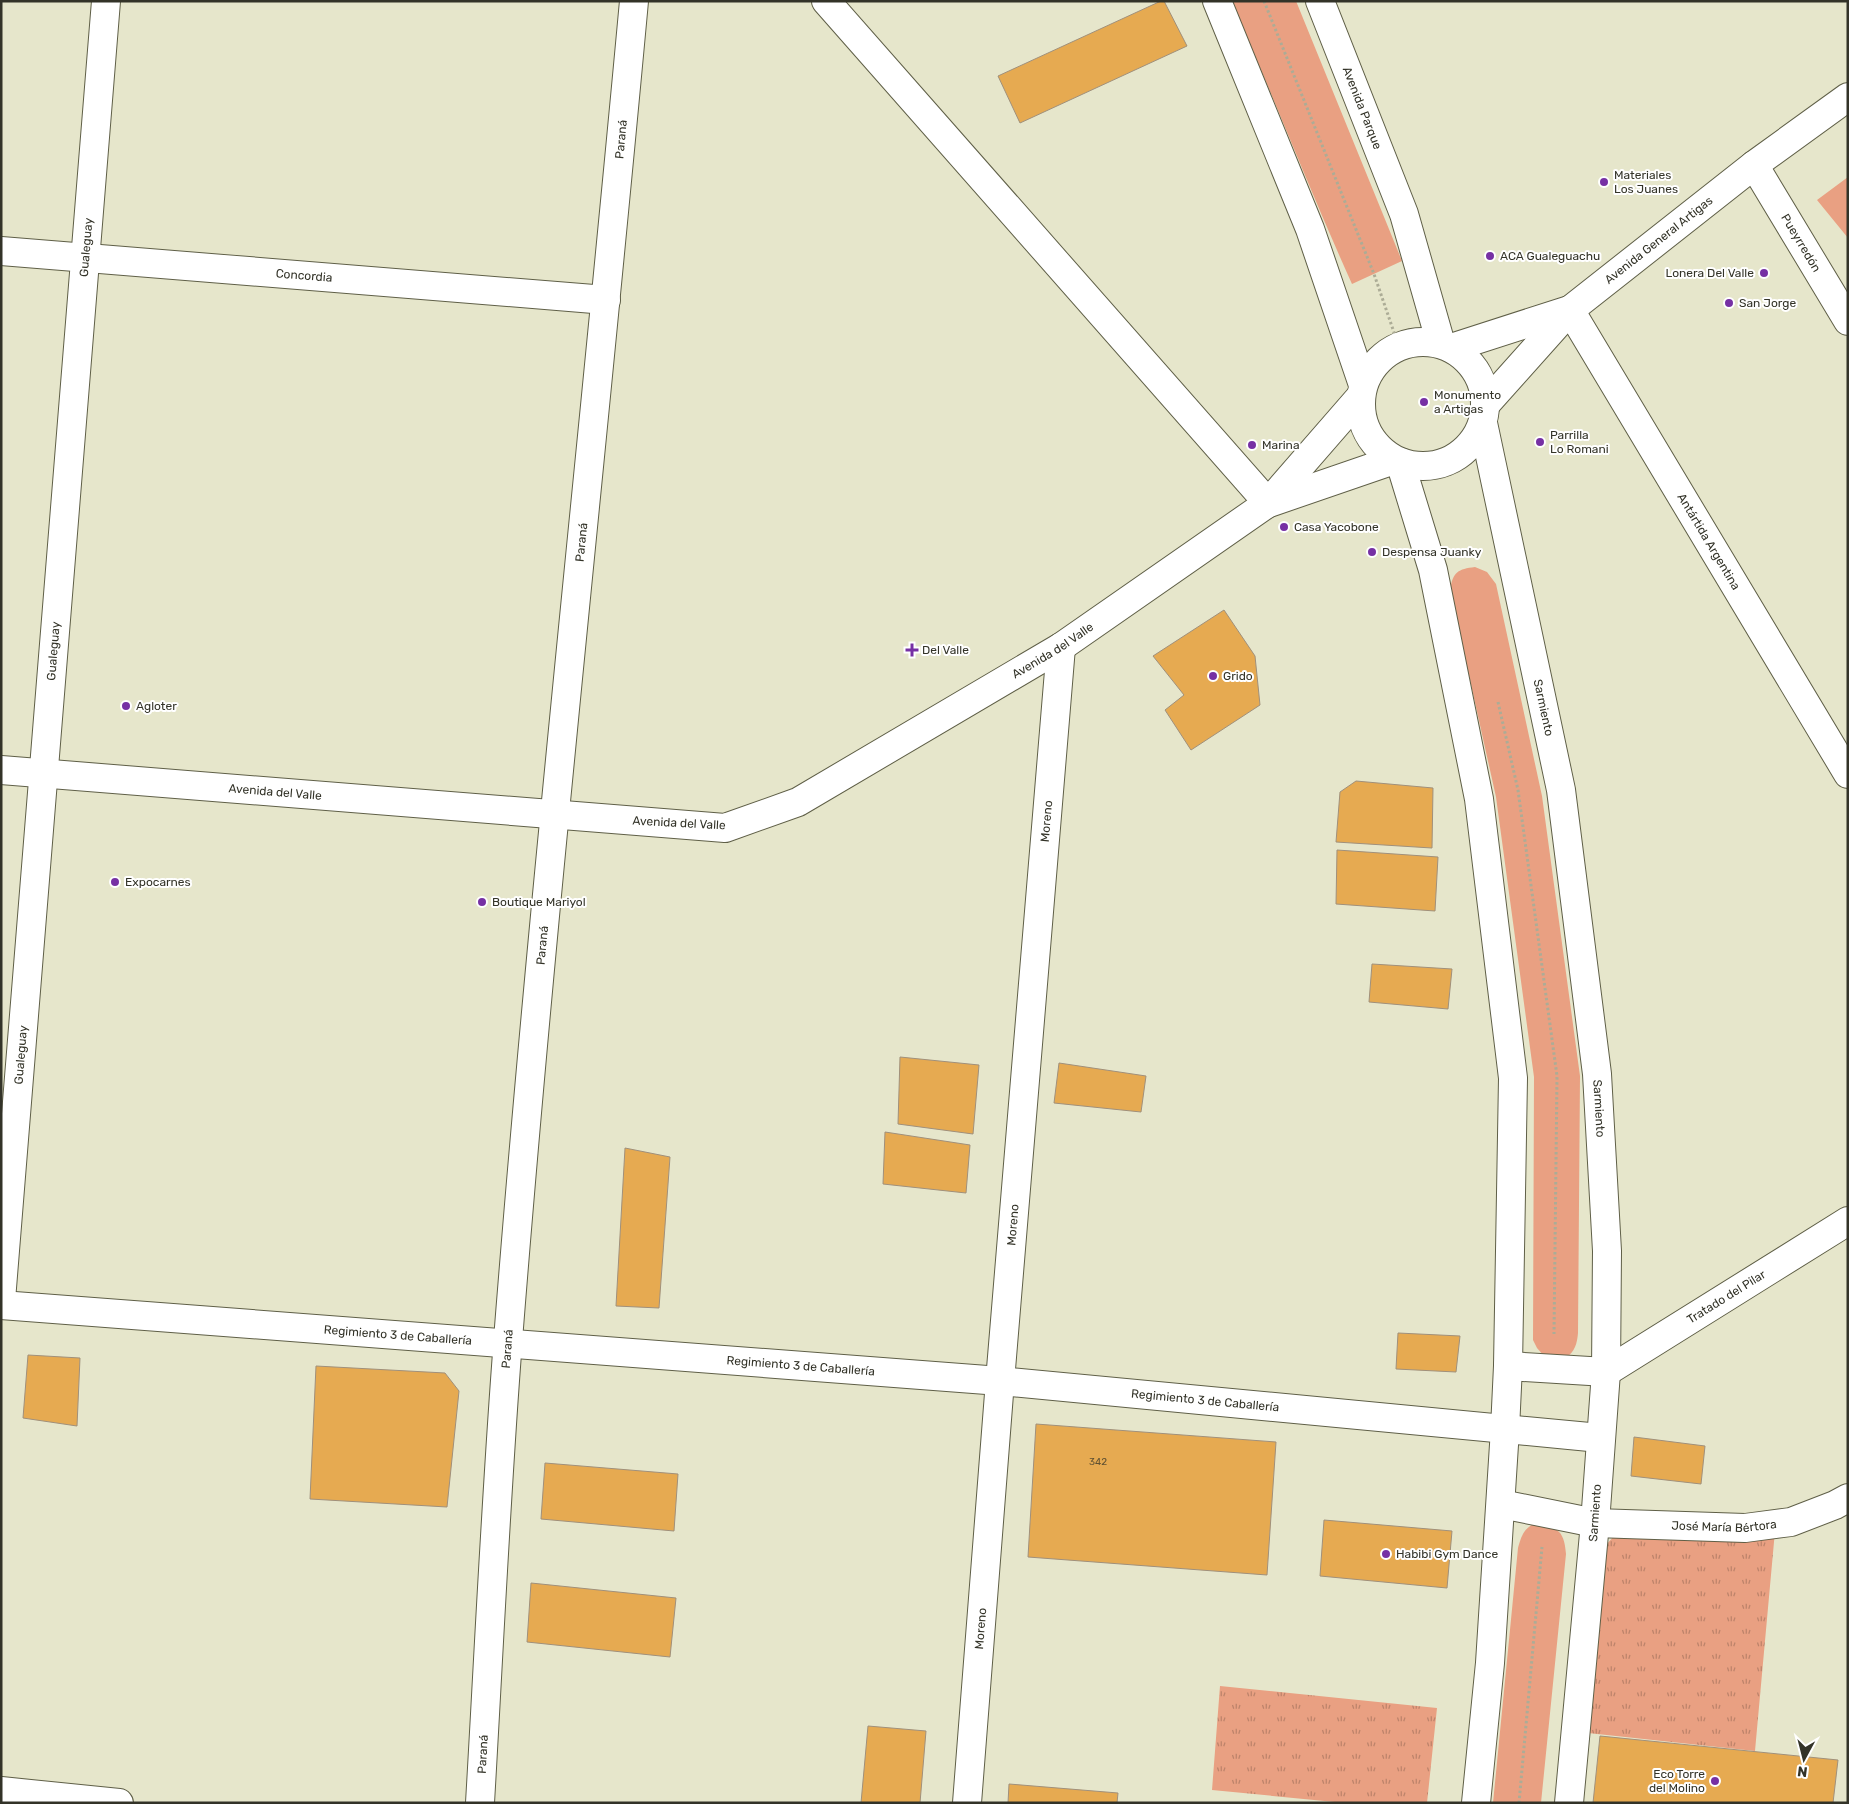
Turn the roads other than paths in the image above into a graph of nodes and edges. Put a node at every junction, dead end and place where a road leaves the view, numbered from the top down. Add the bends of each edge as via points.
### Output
1 (106, 1) edge
2 (634, 1) edge
3 (826, 1) edge
4 (1320, 1) edge
5 (1222, 12) edge
6 (1848, 97) edge
7 (1754, 165) junction
8 (1, 251) edge
9 (86, 258) junction
10 (606, 300) junction
11 (1570, 310) junction
12 (1848, 320) edge
13 (1446, 346) junction
14 (1362, 391) junction
15 (1484, 413) junction
16 (1397, 461) junction
17 (1268, 504) junction
18 (1061, 646) junction
19 (1, 770) edge
20 (44, 773) junction
21 (1848, 774) edge
22 (554, 815) junction
23 (1847, 1224) edge
24 (1, 1300) edge
25 (1, 1305) edge
26 (508, 1342) junction
27 (1508, 1366) junction
28 (1606, 1372) junction
29 (1000, 1380) junction
30 (1505, 1429) junction
31 (1600, 1438) junction
32 (1848, 1498) edge
33 (1501, 1504) junction
34 (1594, 1522) junction
35 (1, 1791) edge
36 (119, 1803) edge
37 (480, 1803) edge
38 (967, 1803) edge
39 (1476, 1803) edge
40 (1568, 1803) edge

1 - 9 street, Gualeguay
2 - 10 street, Paraná
3 - 17 street
4 - 13 street, Avenida Parque via 1404,214
5 - 14 street via 1310,229
6 - 7 street, Avenida General Artigas
7 - 11 street, Avenida General Artigas
7 - 12 street, Pueyrredón
8 - 9 street, Concordia
9 - 10 street, Concordia
9 - 20 street, Gualeguay
10 - 22 street, Paraná
11 - 13 street
11 - 15 street, Avenida General Artigas
11 - 21 street, Antártida Argentina
13 - 14 street via 1422,342 1402,345 1385,354 1371,368
13 - 15 street via 1473,367 1482,384
14 - 16 street via 1360,407 1365,428 1376,446
14 - 17 street
15 - 16 street via 1472,442 1456,457 1436,465 1415,466
15 - 28 street, Sarmiento via 1561,790 1597,1074 1607,1251
16 - 17 street
16 - 27 street via 1433,570 1479,799 1514,1078
17 - 18 street, Avenida del Valle
18 - 22 street, Avenida del Valle via 798,802 725,828
18 - 29 street, Moreno
19 - 20 street, Avenida del Valle
20 - 22 street, Avenida del Valle
20 - 24 street, Gualeguay
22 - 26 street, Paraná
23 - 28 street, Tratado del Pilar
25 - 26 street, Regimiento 3 de Caballería
26 - 29 street, Regimiento 3 de Caballería
26 - 37 street, Paraná
27 - 28 street
27 - 30 street
28 - 31 street, Sarmiento
29 - 30 street, Regimiento 3 de Caballería
29 - 38 street, Moreno
30 - 31 street, Regimiento 3 de Caballería
30 - 33 street
31 - 34 street, Sarmiento
32 - 34 street, José María Bértora via 1836,1506 1791,1522 1745,1528
33 - 34 street, José María Bértora
33 - 39 street
34 - 40 street, Sarmiento
35 - 36 street

